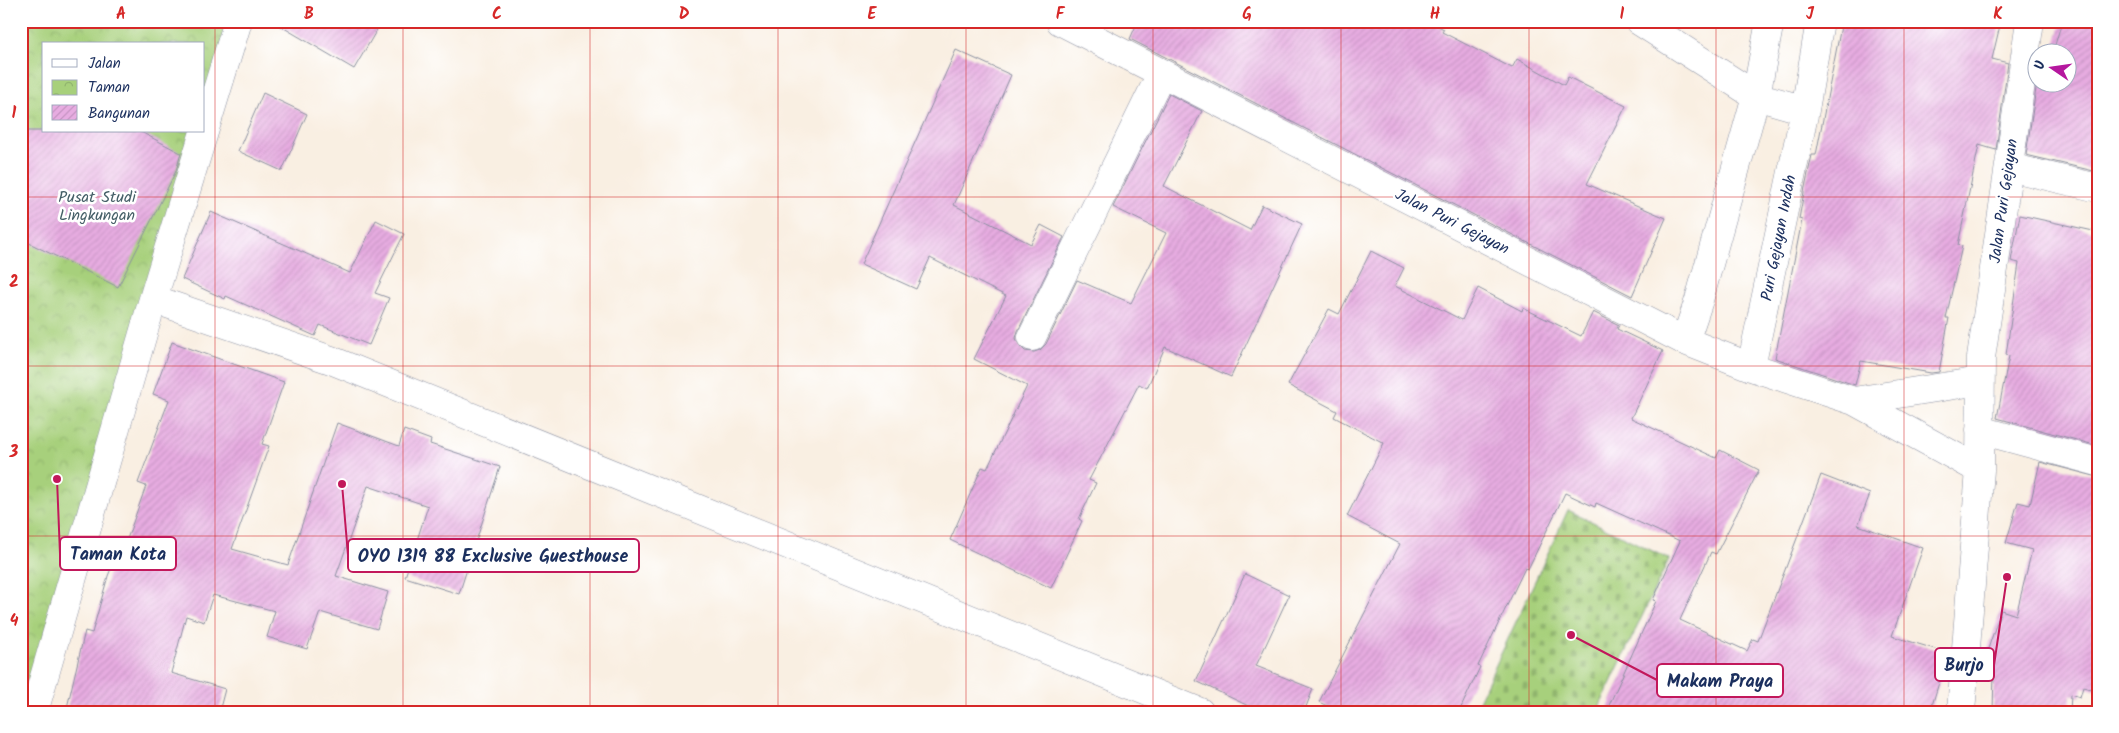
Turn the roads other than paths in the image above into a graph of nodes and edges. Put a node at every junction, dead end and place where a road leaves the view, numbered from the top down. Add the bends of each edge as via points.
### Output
1 (238, 21) edge
2 (1060, 21) edge
3 (1640, 21) edge
4 (1770, 21) edge
5 (1820, 21) edge
6 (2030, 21) edge
7 (1161, 74) junction
8 (1756, 96) junction
9 (1805, 110) junction
10 (205, 129) edge
11 (204, 132) edge
12 (2009, 167) junction
13 (2098, 188) edge
14 (153, 299) junction
15 (1032, 337) dead end
16 (1685, 341) junction
17 (1751, 367) junction
18 (1980, 381) junction
19 (1854, 401) junction
20 (1980, 430) junction
21 (2098, 462) edge
22 (1980, 470) junction
23 (34, 712) edge
24 (1200, 712) edge
25 (1961, 712) edge

1 - 10 street
2 - 7 street, Jalan Puri Gejayan
3 - 8 street
4 - 8 street
5 - 9 street, Puri Gejayan Indah
6 - 12 street, Jalan Puri Gejayan
7 - 15 street
7 - 16 street, Jalan Puri Gejayan
8 - 9 street
8 - 16 street
9 - 17 street, Puri Gejayan Indah
11 - 14 street
12 - 13 street
12 - 18 street, Jalan Puri Gejayan
14 - 23 street
14 - 24 street via 331,360
16 - 17 street, Jalan Puri Gejayan
17 - 19 street, Jalan Puri Gejayan
18 - 19 street, Jalan Puri Gejayan
18 - 20 street, Jalan Puri Gejayan
19 - 22 street, Jalan Puri Gejayan
20 - 21 street
20 - 22 street, Jalan Puri Gejayan
22 - 25 street, Jalan Puri Gejayan

